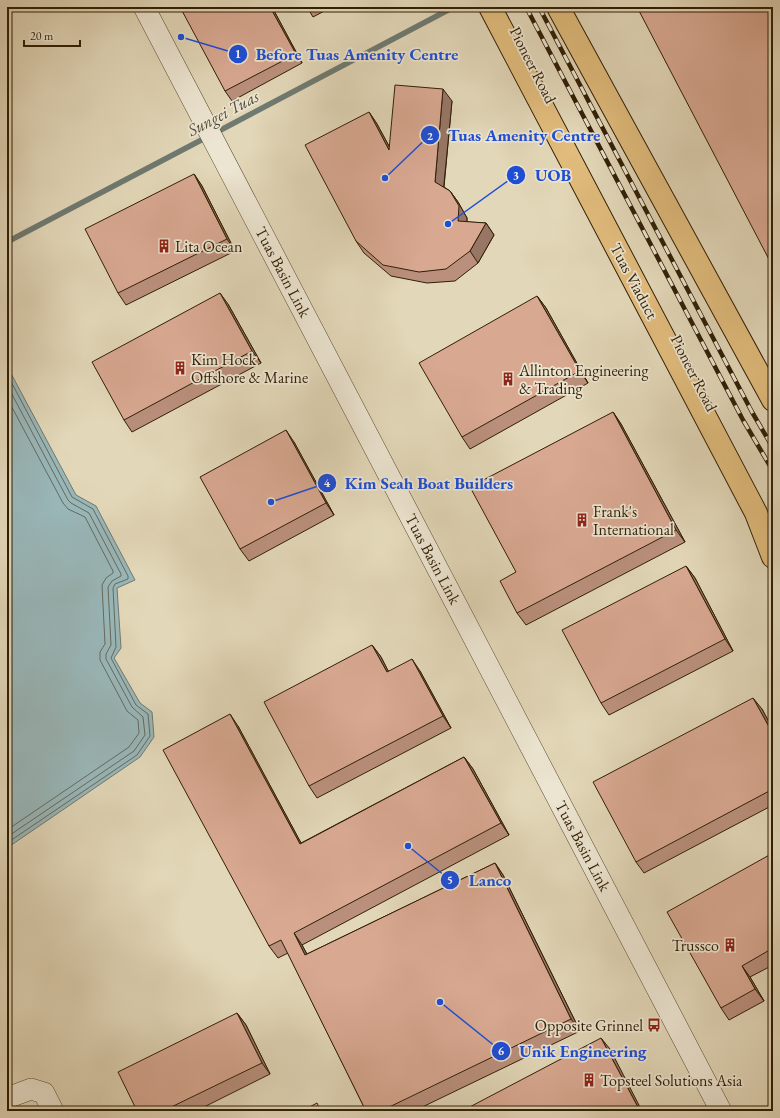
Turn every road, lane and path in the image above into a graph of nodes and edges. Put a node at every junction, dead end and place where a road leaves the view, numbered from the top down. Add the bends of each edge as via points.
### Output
1 (144, 7) edge
2 (490, 7) edge
3 (503, 7) edge
4 (558, 7) edge
5 (773, 400) edge
6 (773, 528) edge
7 (773, 557) edge
8 (7, 1098) edge
9 (53, 1111) edge
10 (722, 1111) edge

1 - 10 street, Tuas Basin Link
2 - 7 main road, Tuas Viaduct via 756,513
3 - 6 main road, Pioneer Road via 637,260
4 - 5 main road
8 - 9 street via 31,1089 44,1093

